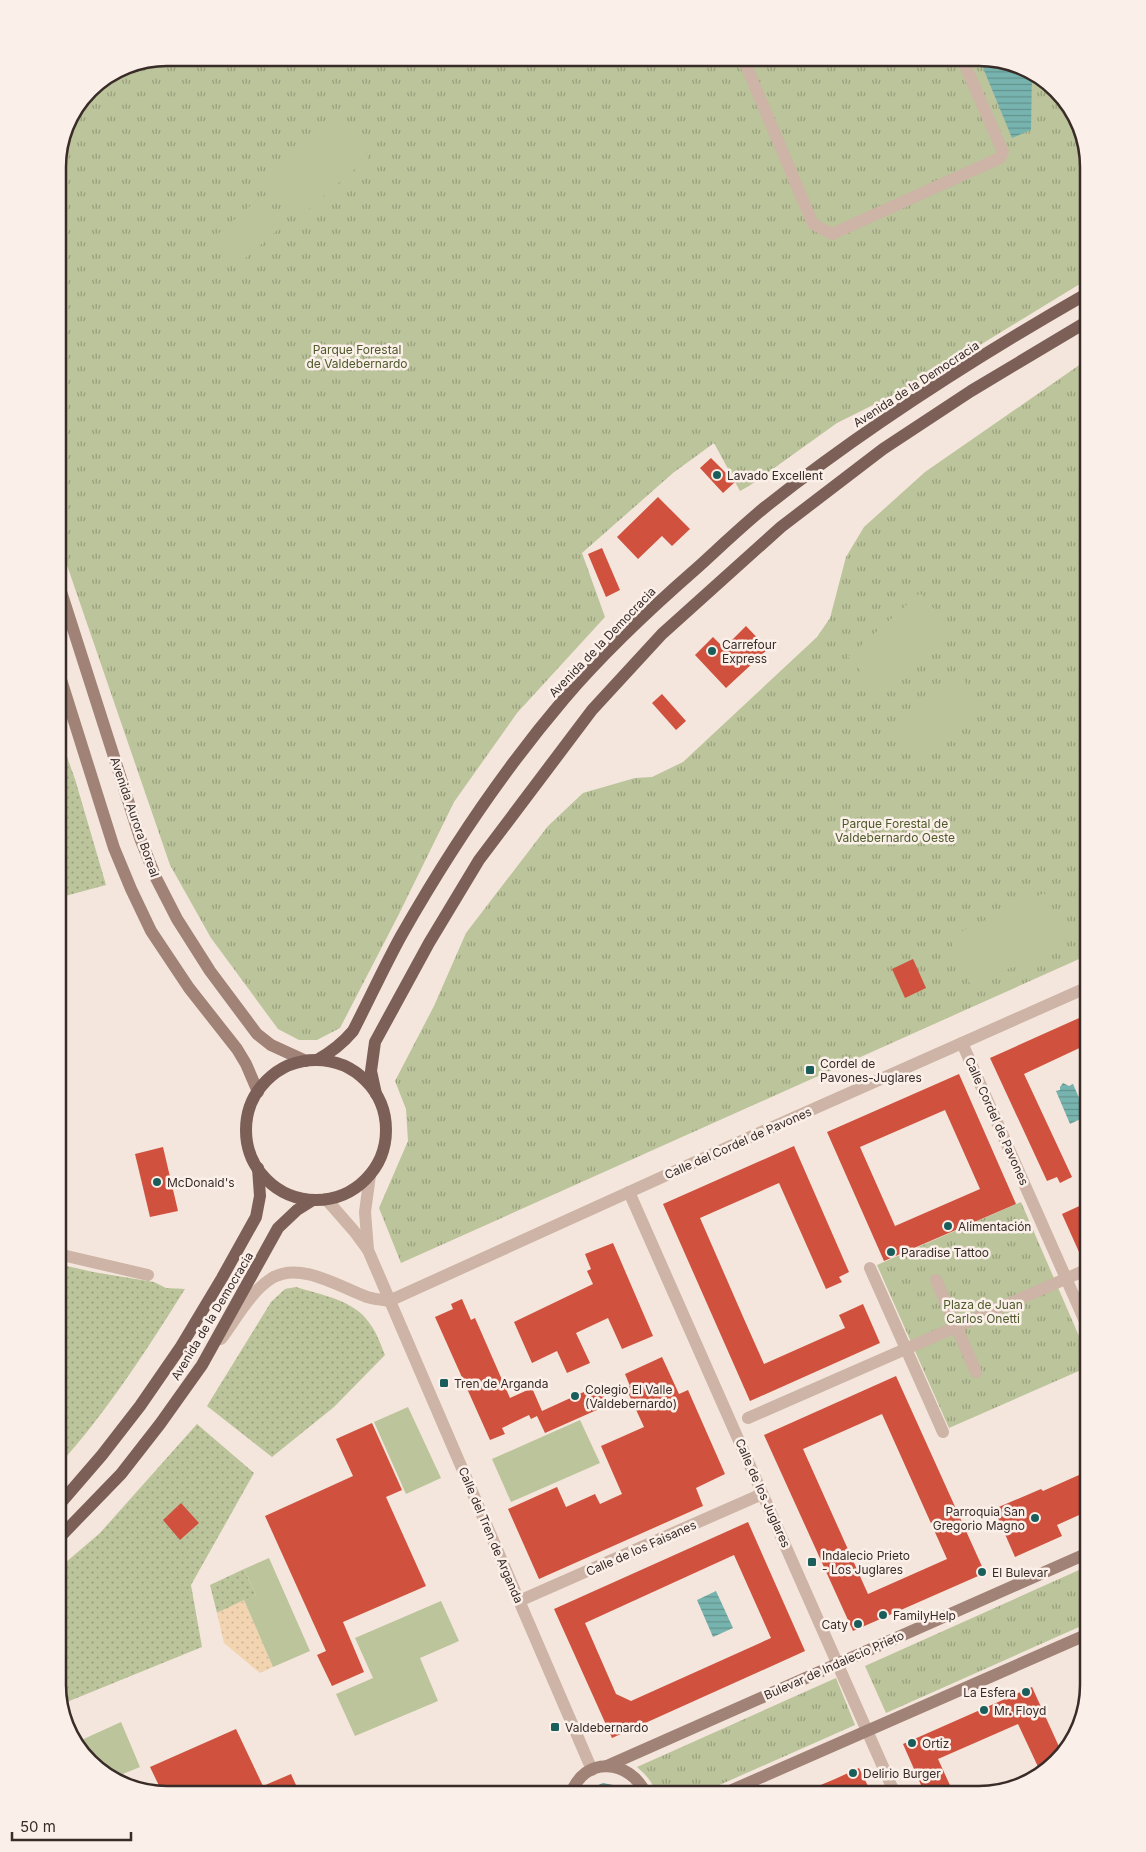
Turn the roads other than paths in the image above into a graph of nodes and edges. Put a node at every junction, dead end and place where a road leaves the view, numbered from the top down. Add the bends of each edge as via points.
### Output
1 (746, 66) edge
2 (965, 66) edge
3 (817, 230) junction
4 (830, 241) dead end
5 (1080, 298) edge
6 (1080, 326) edge
7 (66, 607) edge
8 (66, 695) edge
9 (1080, 991) edge
10 (962, 1043) junction
11 (312, 1061) junction
12 (258, 1092) junction
13 (376, 1094) junction
14 (258, 1168) junction
15 (370, 1175) junction
16 (630, 1192) junction
17 (320, 1199) junction
18 (368, 1250) junction
19 (66, 1256) edge
20 (870, 1268) dead end
21 (1080, 1273) edge
22 (148, 1275) dead end
23 (1067, 1279) junction
24 (936, 1280) dead end
25 (389, 1301) junction
26 (1080, 1309) edge
27 (957, 1327) junction
28 (906, 1348) junction
29 (202, 1365) junction
30 (976, 1372) dead end
31 (748, 1418) dead end
32 (943, 1432) dead end
33 (762, 1494) junction
34 (66, 1497) edge
35 (66, 1531) edge
36 (1080, 1557) edge
37 (519, 1601) junction
38 (1080, 1638) edge
39 (838, 1665) junction
40 (868, 1731) junction
41 (607, 1766) junction
42 (592, 1770) junction
43 (575, 1786) edge
44 (642, 1786) edge
45 (741, 1786) edge
46 (892, 1786) edge

1 - 3 street
2 - 3 street via 1003,152 1003,160 832,234
3 - 4 street
5 - 11 main road, Avenida de la Democracia via 927,390 866,433 764,508 645,614 564,699 498,783 452,850 401,937 353,1031 332,1052
6 - 13 main road via 920,424 781,527 662,634 592,710 479,860 429,942 375,1042 371,1072
7 - 11 street, Avenida Aurora Boreal via 140,838 177,919 210,971 257,1034 276,1049
8 - 12 street via 114,848 151,931 188,988 237,1049
9 - 10 street, Calle del Cordel de Pavones
10 - 16 street, Calle del Cordel de Pavones
10 - 23 street, Calle Cordel de Pavones
11 - 12 main road via 296,1063 277,1073
11 - 13 main road via 351,1070 361,1076
12 - 14 main road via 250,1110 247,1131 250,1150
13 - 15 main road via 384,1114 386,1134 382,1155
14 - 17 main road via 282,1190 301,1198
14 - 34 main road, Avenida de la Democracia via 260,1196 256,1216 222,1278 140,1406
15 - 17 main road via 351,1191
15 - 18 street, Calle del Tren de Arganda via 365,1212
16 - 25 street, Calle del Cordel de Pavones
16 - 33 street, Calle de los Juglares
17 - 18 street, Calle del Tren de Arganda via 354,1231
17 - 29 main road, Avenida de la Democracia via 297,1210 278,1228
18 - 25 street, Calle del Tren de Arganda
19 - 22 street
20 - 28 street
21 - 23 street
23 - 26 street, Calle Cordel de Pavones
23 - 27 street
24 - 27 street
25 - 29 street via 369,1298 310,1274 287,1272 272,1278 253,1296
25 - 37 street, Calle del Tren de Arganda
27 - 28 street
27 - 30 street
28 - 31 street
28 - 32 street
29 - 35 main road, Avenida de la Democracia via 120,1474
33 - 37 street, Calle de los Faisanes
33 - 39 street, Calle de los Juglares
36 - 39 street, Bulevar de Indalecio Prieto
37 - 42 street, Calle del Tren de Arganda
38 - 40 street
39 - 40 street, Calle de los Juglares
39 - 41 street, Bulevar de Indalecio Prieto
40 - 45 street
40 - 46 street, Calle de los Juglares
41 - 42 street, Bulevar de Indalecio Prieto
41 - 44 street via 617,1767 635,1777
42 - 43 street

